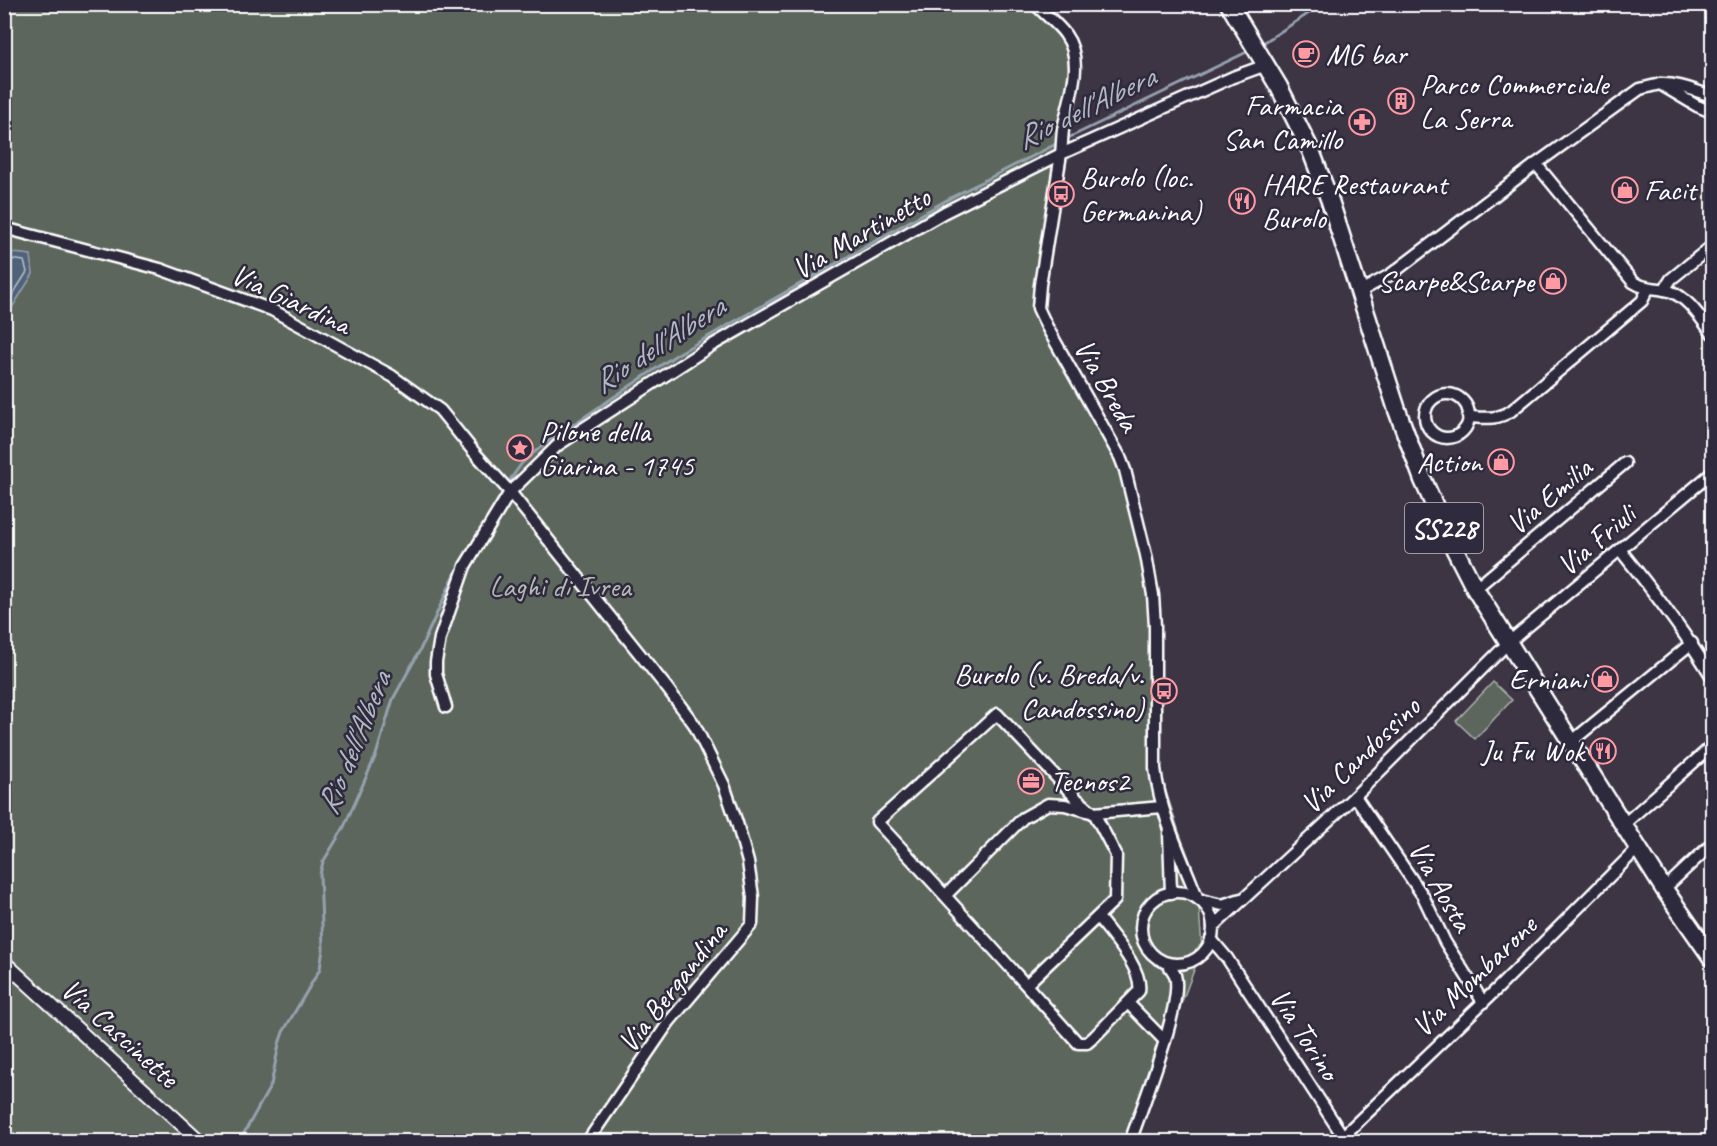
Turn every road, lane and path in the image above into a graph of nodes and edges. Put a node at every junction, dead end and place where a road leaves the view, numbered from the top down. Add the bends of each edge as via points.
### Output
1 (1035, 4) edge
2 (1229, 4) edge
3 (1263, 61) junction
4 (1660, 84) junction
5 (1711, 98) edge
6 (1713, 111) edge
7 (1062, 151) junction
8 (1536, 164) junction
9 (4, 228) edge
10 (1713, 246) edge
11 (1648, 289) junction
12 (1664, 290) junction
13 (1359, 292) junction
14 (1713, 333) edge
15 (1468, 417) junction
16 (1625, 464) dead end
17 (1713, 473) edge
18 (510, 492) junction
19 (1621, 551) junction
20 (1475, 589) junction
21 (1509, 642) junction
22 (1692, 643) junction
23 (1713, 677) edge
24 (446, 707) dead end
25 (1571, 742) junction
26 (1713, 746) edge
27 (1355, 796) junction
28 (1161, 807) junction
29 (1094, 813) junction
30 (1168, 822) junction
31 (1623, 825) junction
32 (1713, 844) edge
33 (1638, 848) junction
34 (1664, 889) junction
35 (1171, 893) junction
36 (946, 895) junction
37 (1198, 899) junction
38 (1242, 899) junction
39 (1098, 917) junction
40 (1213, 927) junction
41 (1211, 939) junction
42 (1206, 950) junction
43 (1227, 958) junction
44 (1713, 958) edge
45 (1196, 959) junction
46 (4, 962) edge
47 (1167, 963) junction
48 (1176, 984) junction
49 (1026, 985) junction
50 (1483, 1002) junction
51 (1128, 1003) junction
52 (1165, 1041) junction
53 (1345, 1139) edge
54 (201, 1142) edge
55 (587, 1142) edge
56 (1130, 1142) edge

1 - 7 street, Via Breda via 1065,34 1074,51 1074,82
2 - 3 main road, SS228
3 - 7 street, Via Martinetto
3 - 13 main road, SS228 via 1311,151
4 - 5 street via 1679,86
4 - 6 street
4 - 8 street via 1640,89
7 - 18 street, Via Martinetto via 945,212 709,347 558,445
7 - 28 street, Via Breda via 1038,308 1120,457 1127,480 1153,596 1155,768
8 - 11 street via 1634,282
8 - 13 street via 1390,275
9 - 18 street, Via Giardina via 160,269 272,310 392,376 440,410
10 - 12 street via 1671,279
11 - 12 street
11 - 15 street via 1642,301 1511,411 1493,418
12 - 14 street via 1688,303
13 - 20 main road, SS228 via 1424,480
15 - 15 street via 1465,403 1446,394 1428,404 1425,418 1431,431 1443,438 1463,430
16 - 20 street, Via Emilia
17 - 19 street, Via Friuli
18 - 24 street, Via Martinetto via 465,566 440,638 436,674
18 - 55 street, Via Bergandina via 694,724 724,785 748,862 753,897 752,924 669,1022
19 - 21 street, Via Friuli
19 - 22 street
20 - 21 main road, SS228
21 - 25 main road, SS228
21 - 27 street, Via Candossino
22 - 23 street
22 - 25 street
25 - 31 main road, SS228
26 - 31 street
27 - 38 street, Via Candossino
27 - 50 street, Via Aosta via 1423,896 1445,942
28 - 29 street
28 - 30 street, Via Breda
29 - 36 street via 1065,805 1048,804 1038,809 1023,818
29 - 36 street via 997,714 877,822
29 - 39 street via 1116,855 1115,900
30 - 35 street, Via Breda
30 - 37 street, Via Breda
31 - 33 main road, SS228
32 - 34 street
33 - 34 main road, SS228
33 - 50 street, Via Mombarone
34 - 44 main road, SS228
35 - 37 street
35 - 47 street via 1151,903 1141,928 1148,950
36 - 49 street
37 - 38 street via 1222,905
37 - 40 street via 1209,912
38 - 40 street, Via Candossino
39 - 49 street
39 - 51 street via 1139,978 1139,991
40 - 41 street
41 - 42 street
41 - 43 street, Via Torino
42 - 43 street
42 - 45 street
43 - 53 street, Via Torino
45 - 47 street via 1182,964
45 - 48 street
46 - 54 street, Via Cascinette
47 - 48 street
48 - 52 street
49 - 51 street via 1078,1043 1087,1043
50 - 53 street, Via Mombarone
51 - 52 street
52 - 56 street

